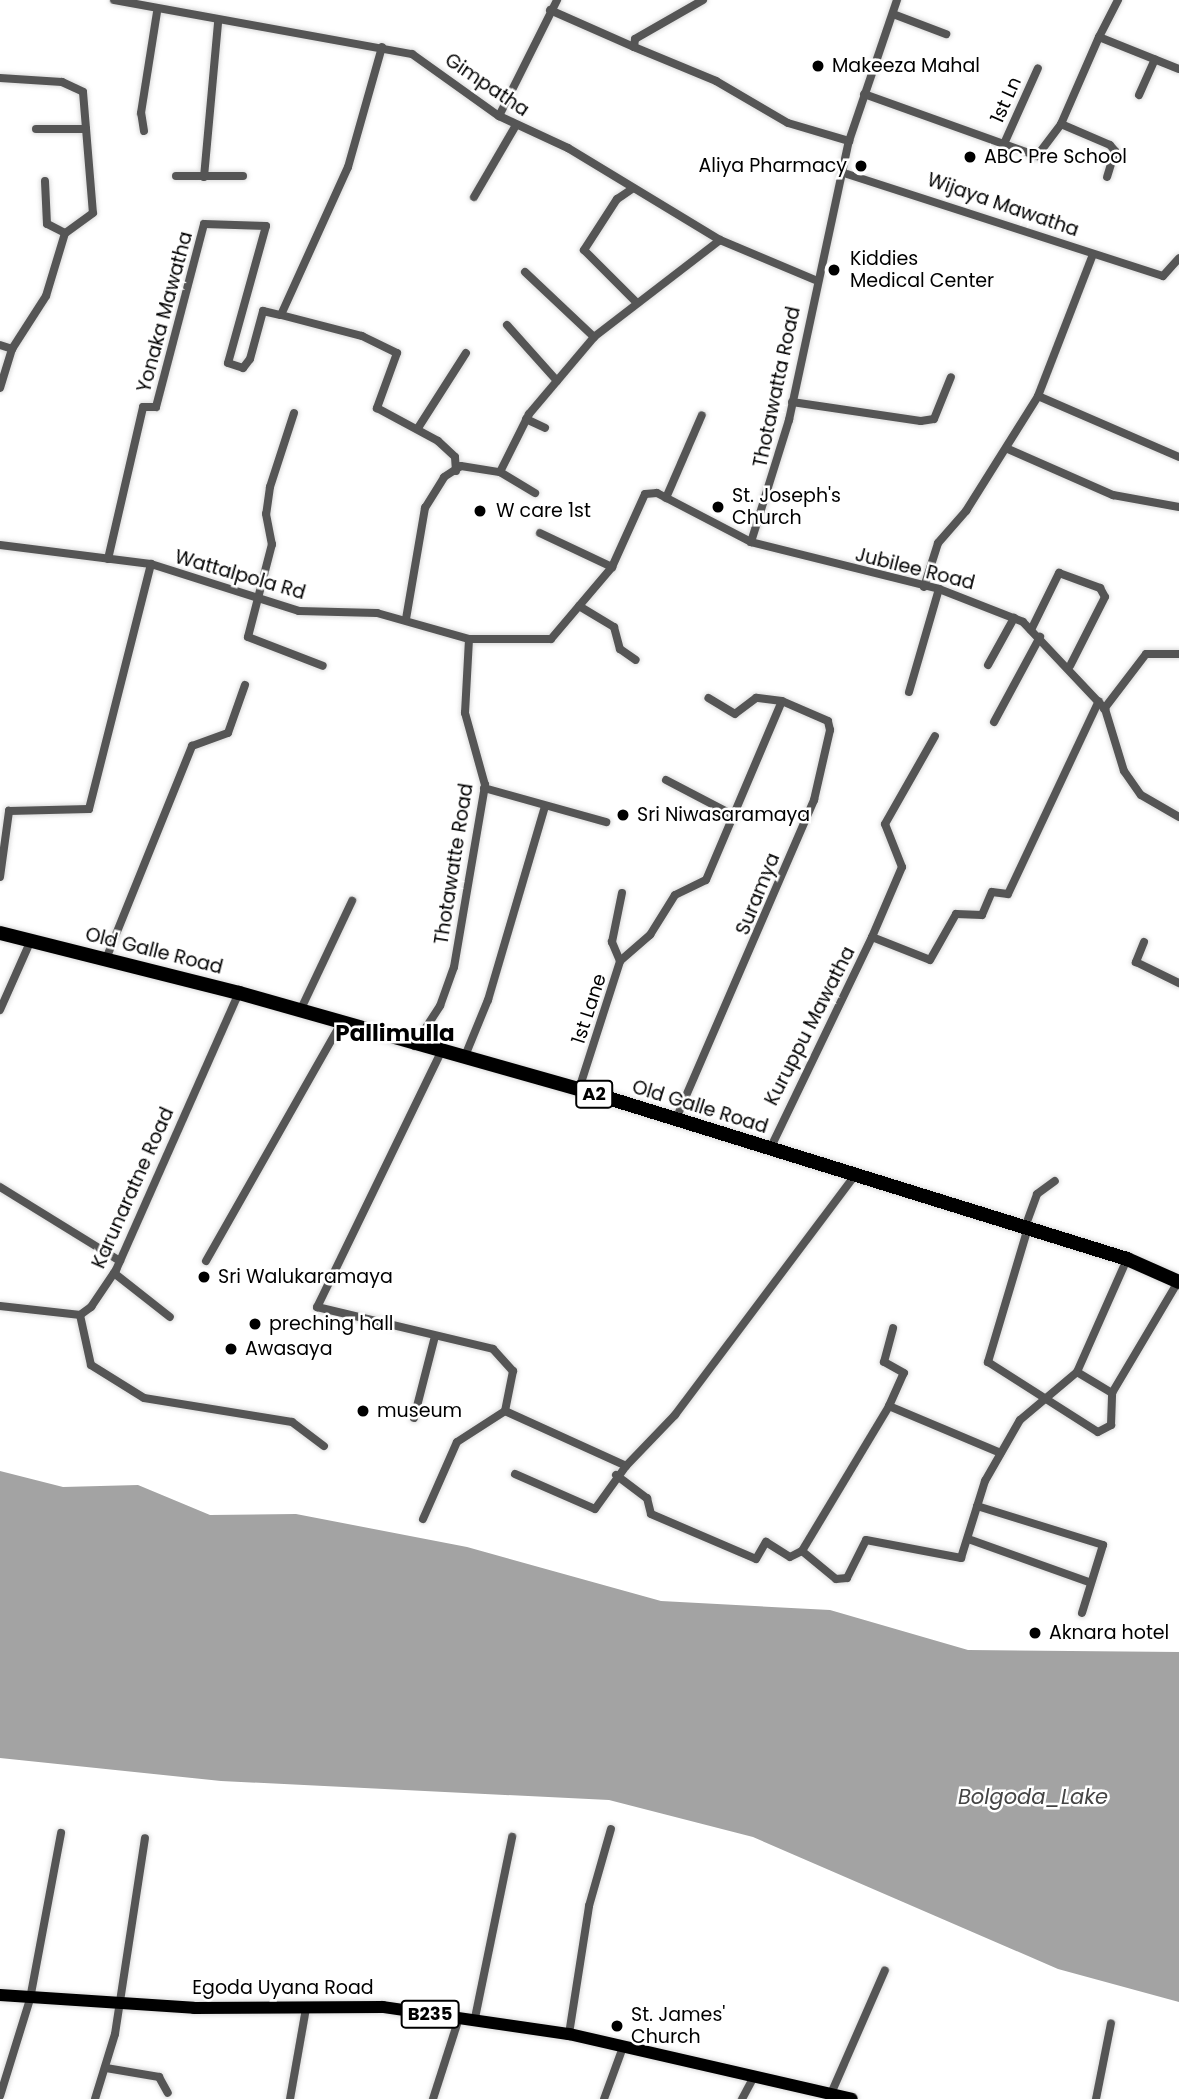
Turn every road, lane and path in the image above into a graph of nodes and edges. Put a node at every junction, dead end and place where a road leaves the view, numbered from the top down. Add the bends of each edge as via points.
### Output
1 (114, 0) edge
2 (557, 0) edge
3 (703, 0) edge
4 (897, 0) edge
5 (1118, 0) edge
6 (550, 10) junction
7 (157, 12) junction
8 (893, 14) junction
9 (218, 23) junction
10 (946, 34) dead end
11 (1099, 37) junction
12 (382, 47) junction
13 (634, 47) junction
14 (1155, 59) junction
15 (1038, 68) dead end
16 (1179, 69) edge
17 (0, 78) edge
18 (864, 93) junction
19 (1139, 95) dead end
20 (499, 116) junction
21 (1061, 124) junction
22 (516, 125) junction
23 (36, 128) dead end
24 (86, 128) junction
25 (144, 131) dead end
26 (849, 141) junction
27 (1003, 146) junction
28 (847, 174) junction
29 (176, 176) dead end
30 (243, 176) dead end
31 (204, 177) junction
32 (1107, 177) dead end
33 (45, 181) dead end
34 (632, 189) junction
35 (474, 198) dead end
36 (65, 233) junction
37 (720, 240) junction
38 (1092, 257) junction
39 (1179, 258) edge
40 (525, 271) dead end
41 (816, 280) junction
42 (635, 301) junction
43 (281, 315) junction
44 (506, 325) dead end
45 (594, 337) junction
46 (0, 345) edge
47 (12, 349) junction
48 (466, 353) dead end
49 (951, 377) dead end
50 (557, 381) junction
51 (0, 388) edge
52 (1038, 396) junction
53 (792, 402) junction
54 (294, 412) dead end
55 (702, 415) dead end
56 (526, 419) junction
57 (418, 428) junction
58 (545, 428) dead end
59 (1008, 449) junction
60 (1179, 457) edge
61 (456, 471) junction
62 (500, 471) junction
63 (535, 494) dead end
64 (666, 498) junction
65 (1179, 508) edge
66 (540, 533) dead end
67 (751, 542) junction
68 (0, 545) edge
69 (108, 559) junction
70 (151, 564) junction
71 (612, 567) junction
72 (925, 587) junction
73 (939, 589) junction
74 (260, 601) junction
75 (579, 606) junction
76 (1014, 618) junction
77 (406, 619) junction
78 (1031, 630) junction
79 (1040, 637) junction
80 (469, 639) junction
81 (1179, 654) edge
82 (636, 660) dead end
83 (988, 665) dead end
84 (323, 666) dead end
85 (1070, 666) junction
86 (246, 685) dead end
87 (909, 692) dead end
88 (708, 698) dead end
89 (782, 701) junction
90 (1101, 705) junction
91 (994, 722) dead end
92 (935, 736) dead end
93 (666, 779) dead end
94 (484, 788) junction
95 (545, 806) junction
96 (736, 816) junction
97 (1179, 817) edge
98 (606, 822) dead end
99 (0, 877) edge
100 (622, 893) dead end
101 (352, 901) dead end
102 (0, 933) edge
103 (872, 937) junction
104 (31, 940) junction
105 (1144, 942) dead end
106 (106, 959) junction
107 (620, 961) junction
108 (1179, 983) edge
109 (239, 993) junction
110 (0, 1010) edge
111 (300, 1012) junction
112 (342, 1023) junction
113 (414, 1046) junction
114 (442, 1050) junction
115 (465, 1056) junction
116 (579, 1089) junction
117 (676, 1119) junction
118 (770, 1149) junction
119 (852, 1179) junction
120 (1055, 1181) dead end
121 (0, 1187) edge
122 (1026, 1231) junction
123 (1127, 1259) junction
124 (120, 1261) junction
125 (206, 1261) dead end
126 (114, 1273) junction
127 (1178, 1282) edge
128 (0, 1306) edge
129 (80, 1315) junction
130 (170, 1317) dead end
131 (893, 1328) dead end
132 (434, 1340) junction
133 (1077, 1372) junction
134 (1112, 1393) junction
135 (1045, 1396) junction
136 (889, 1406) junction
137 (505, 1411) junction
138 (414, 1418) dead end
139 (324, 1446) dead end
140 (1001, 1453) junction
141 (626, 1466) junction
142 (515, 1474) dead end
143 (617, 1475) junction
144 (977, 1506) junction
145 (423, 1519) dead end
146 (971, 1540) junction
147 (802, 1551) junction
148 (1089, 1581) junction
149 (1082, 1613) dead end
150 (611, 1829) dead end
151 (61, 1833) dead end
152 (512, 1837) dead end
153 (145, 1838) dead end
154 (885, 1970) dead end
155 (0, 1996) edge
156 (30, 1999) junction
157 (120, 2003) junction
158 (306, 2008) junction
159 (459, 2018) junction
160 (475, 2018) junction
161 (1111, 2023) dead end
162 (569, 2034) junction
163 (623, 2047) junction
164 (106, 2068) junction
165 (754, 2076) junction
166 (168, 2093) dead end
167 (0, 2096) edge
168 (830, 2096) edge
169 (95, 2099) edge
170 (290, 2099) edge
171 (433, 2099) edge
172 (604, 2099) edge
173 (742, 2099) edge
174 (852, 2099) edge
175 (1096, 2099) edge

1 - 7 street, Gimpatha
2 - 6 street
3 - 13 street via 635,39
4 - 8 street, Thotawatta Road
5 - 11 street
6 - 13 street
6 - 20 street
7 - 9 street, Gimpatha
7 - 25 street via 141,113
8 - 10 street
8 - 18 street, Thotawatta Road
9 - 12 street, Gimpatha
9 - 31 street
11 - 14 street
11 - 21 street
12 - 20 street, Gimpatha via 412,54
12 - 43 street via 348,167
13 - 26 street via 716,81 788,123
14 - 16 street
14 - 19 street
15 - 27 street, 1st Ln
17 - 24 street via 79,88
18 - 26 street, Thotawatta Road
18 - 27 street via 960,124
20 - 22 street, Gimpatha
21 - 27 street via 1037,156
21 - 32 street via 1110,145 1115,151
22 - 34 street, Gimpatha
22 - 35 street
23 - 24 street
24 - 36 street via 93,214
26 - 28 street, Thotawatta Road
28 - 38 street, Wijaya Mawatha via 1079,245
28 - 41 street, Thotawatta Road
29 - 31 street
30 - 31 street
33 - 36 street via 47,224
34 - 37 street, Gimpatha
34 - 42 street via 617,199 584,250
36 - 47 street via 46,296
37 - 41 street, Gimpatha
37 - 42 street
38 - 39 street, Wijaya Mawatha via 1163,276
38 - 52 street
40 - 45 street
41 - 53 street, Thotawatta Road
42 - 45 street
43 - 57 street via 362,335 397,353 377,408
43 - 69 street, Yonaka Mawatha via 263,311 250,359 243,368 228,363 266,226 204,224 156,407 143,407 139,419
44 - 50 street
45 - 50 street
46 - 47 street
47 - 51 street
48 - 57 street
49 - 53 street via 934,419 920,421
50 - 56 street
52 - 59 street
52 - 60 street
53 - 67 street, Thotawatta Road
54 - 74 street via 270,487 266,514 272,544
55 - 64 street
56 - 58 street
56 - 62 street
57 - 61 street via 451,452
59 - 65 street via 1113,495
59 - 72 street via 937,543
61 - 62 street via 472,466
61 - 77 street via 425,509
62 - 63 street
64 - 67 street
64 - 71 street via 645,494
66 - 71 street
67 - 72 street, Jubilee Road
68 - 69 street, Wattalpola Rd
69 - 70 street, Wattalpola Rd
70 - 74 street, Wattalpola Rd
70 - 99 street via 89,809 9,811
71 - 75 street
72 - 73 street, Jubilee Road
73 - 76 street, Jubilee Road
73 - 87 street
74 - 77 street, Wattalpola Rd via 299,611
74 - 84 street via 248,637
75 - 80 street via 551,639
75 - 82 street via 614,627 620,649
76 - 78 street, Jubilee Road
76 - 83 street
77 - 80 street, Wattalpola Rd
78 - 79 street, Jubilee Road
78 - 85 street via 1059,573 1100,588 1105,597
79 - 85 street, Jubilee Road
79 - 91 street
80 - 94 street, Thotawatte Road via 465,713 482,758
81 - 90 street via 1146,654
85 - 90 street, Jubilee Road
86 - 106 street via 228,733 192,746
88 - 89 street via 735,714 756,698
89 - 96 street, 1st Lane
89 - 117 street, Suramya via 830,725 814,800
90 - 97 street, Jubilee Road via 1124,771 1141,795
90 - 103 street, Kuruppu Mawatha via 1008,894 992,892 982,915 956,914 930,960
92 - 103 street via 885,824 902,867
93 - 96 street
94 - 95 street
94 - 113 street, Thotawatte Road via 454,967 440,1006
95 - 98 street
95 - 115 street via 488,1000
96 - 107 street, 1st Lane via 706,880 674,895 650,935
100 - 107 street via 612,942
101 - 111 street
102 - 104 highway, Old Galle Road / A2
103 - 118 street, Kuruppu Mawatha
104 - 106 highway, Old Galle Road / A2
104 - 110 street
105 - 108 street via 1136,961
106 - 109 highway, Old Galle Road / A2
107 - 116 street, 1st Lane
109 - 111 highway, Old Galle Road / A2
109 - 124 street, Karunaratne Road
111 - 112 highway, Old Galle Road / A2
112 - 113 highway, Old Galle Road / A2
112 - 125 street
113 - 114 highway, Old Galle Road / A2
114 - 115 highway, Old Galle Road / A2
114 - 132 street via 317,1305
115 - 116 highway, Old Galle Road / A2
116 - 117 highway, Old Galle Road / A2
117 - 118 highway, Old Galle Road / A2
118 - 119 highway, Old Galle Road / A2
119 - 122 highway, Old Galle Road / A2
119 - 141 street via 676,1415
120 - 122 street via 1037,1195
121 - 124 street
122 - 123 highway, Old Galle Road / A2
122 - 135 street via 988,1362
123 - 127 highway, Old Galle Road / A2
123 - 133 street
124 - 126 street, Karunaratne Road
126 - 129 street, Karunaratne Road
126 - 130 street
127 - 134 street
128 - 129 street
129 - 139 street via 91,1365 144,1398 292,1422
131 - 136 street via 884,1362 904,1373
132 - 137 street via 493,1349 507,1363 513,1371
132 - 138 street
133 - 134 street
133 - 135 street
134 - 135 street via 1111,1425 1098,1432
135 - 140 street via 1020,1420
136 - 140 street
136 - 147 street
137 - 141 street
137 - 145 street via 457,1441
140 - 144 street
141 - 143 street
142 - 143 street via 596,1509
143 - 147 street via 647,1498 651,1514 756,1559 766,1542 790,1557
144 - 146 street
144 - 148 street via 1098,1541 1103,1545
146 - 147 street via 961,1558 866,1540 847,1578 836,1580
146 - 148 street
148 - 149 street
150 - 162 street via 589,1906
151 - 156 street
152 - 160 street
153 - 157 street
154 - 168 street
155 - 156 main road, Egoda Uyana Road / B235
156 - 157 main road, Egoda Uyana Road / B235
156 - 167 street
157 - 158 main road, Egoda Uyana Road / B235
157 - 164 street
158 - 159 main road, Egoda Uyana Road / B235 via 383,2007
158 - 170 street
159 - 160 main road, Egoda Uyana Road / B235
159 - 171 street
160 - 162 main road, Egoda Uyana Road / B235
161 - 175 street
162 - 163 main road, Egoda Uyana Road / B235
163 - 165 main road, Egoda Uyana Road / B235
163 - 172 street
164 - 166 street via 159,2077
164 - 169 street
165 - 168 main road, Egoda Uyana Road / B235
165 - 173 street
168 - 174 main road, Egoda Uyana Road / B235

